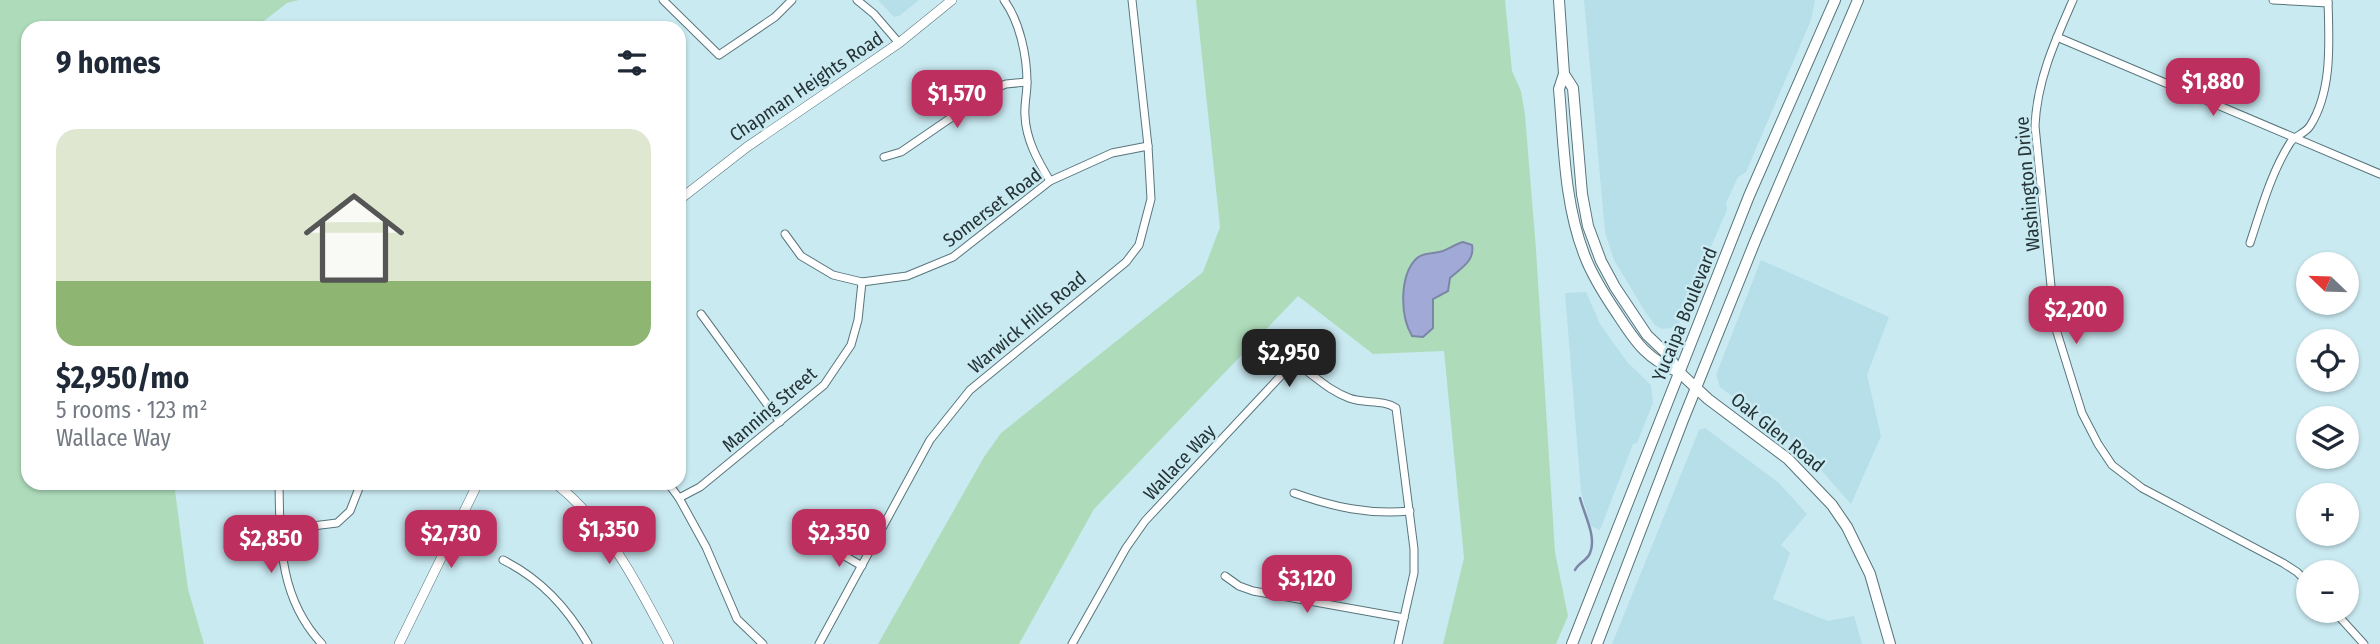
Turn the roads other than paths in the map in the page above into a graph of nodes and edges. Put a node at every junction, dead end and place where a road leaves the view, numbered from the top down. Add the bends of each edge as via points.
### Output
1 (663, 0) edge
2 (792, 0) edge
3 (857, 0) edge
4 (952, 0) edge
5 (1004, 0) edge
6 (1132, 0) edge
7 (1559, 0) edge
8 (1835, 0) edge
9 (1858, 0) edge
10 (2073, 0) edge
11 (2273, 0) edge
12 (2328, 1) edge
13 (684, 21) edge
14 (686, 23) edge
15 (2057, 37) junction
16 (899, 43) junction
17 (1027, 82) junction
18 (2294, 137) junction
19 (1148, 146) junction
20 (884, 157) dead end
21 (2380, 174) edge
22 (1050, 181) junction
23 (686, 193) edge
24 (785, 234) dead end
25 (2250, 243) dead end
26 (862, 282) junction
27 (701, 314) dead end
28 (1679, 372) junction
29 (1696, 388) junction
30 (780, 422) junction
31 (279, 490) edge
32 (358, 490) edge
33 (475, 490) edge
34 (564, 490) edge
35 (674, 490) edge
36 (1294, 493) dead end
37 (680, 498) junction
38 (1410, 511) junction
39 (280, 530) junction
40 (829, 547) dead end
41 (503, 561) dead end
42 (862, 566) junction
43 (2296, 571) edge
44 (1225, 576) dead end
45 (1404, 618) junction
46 (2345, 623) edge
47 (322, 644) edge
48 (399, 644) edge
49 (588, 644) edge
50 (669, 644) edge
51 (763, 644) edge
52 (819, 644) edge
53 (1072, 644) edge
54 (1398, 644) edge
55 (1572, 644) edge
56 (1597, 644) edge
57 (1890, 644) edge
58 (2364, 644) edge

1 - 13 street
2 - 14 street via 719,55
3 - 16 street
4 - 16 street, Chapman Heights Road
5 - 17 street via 1020,37
6 - 19 street, Warwick Hills Road
7 - 28 main road, Oak Glen Road via 1564,74 1573,88 1582,194 1592,237 1630,312
8 - 28 main road, Yucaipa Boulevard via 1749,196
9 - 29 main road, Yucaipa Boulevard
10 - 15 street, Washington Drive
11 - 12 street
12 - 18 street via 2324,88 2309,128
15 - 18 street
15 - 43 street, Washington Drive via 2043,73 2035,126 2055,326 2082,413 2112,465 2142,488
16 - 23 street, Chapman Heights Road
17 - 20 street via 993,89 901,152
17 - 22 street via 1029,136
18 - 21 street
18 - 25 street via 2264,200
19 - 22 street, Somerset Road via 1112,153
19 - 42 street, Warwick Hills Road via 1151,199 1139,245 956,406 930,440
22 - 26 street, Somerset Road via 953,257 907,276
24 - 26 street, Somerset Road via 801,256 833,275
26 - 30 street, Manning Street via 858,320 845,356 824,385
27 - 30 street
28 - 29 main road, Oak Glen Road
28 - 55 main road, Yucaipa Boulevard
29 - 56 main road, Yucaipa Boulevard
29 - 57 main road, Oak Glen Road via 1787,459 1832,505 1870,574
30 - 37 street, Manning Street
31 - 39 street
32 - 39 street via 350,511 337,523
33 - 48 street
34 - 50 street via 601,528
35 - 37 street
36 - 38 street via 1365,512
37 - 51 street via 737,619
38 - 45 street, Wallace Way via 1413,573
38 - 53 street, Wallace Way via 1396,408 1351,399 1291,365 1145,521
39 - 47 street via 293,602
40 - 42 street
41 - 49 street via 524,571 553,595
42 - 52 street, Warwick Hills Road
44 - 45 street via 1253,591
45 - 54 street, Wallace Way
46 - 58 street

